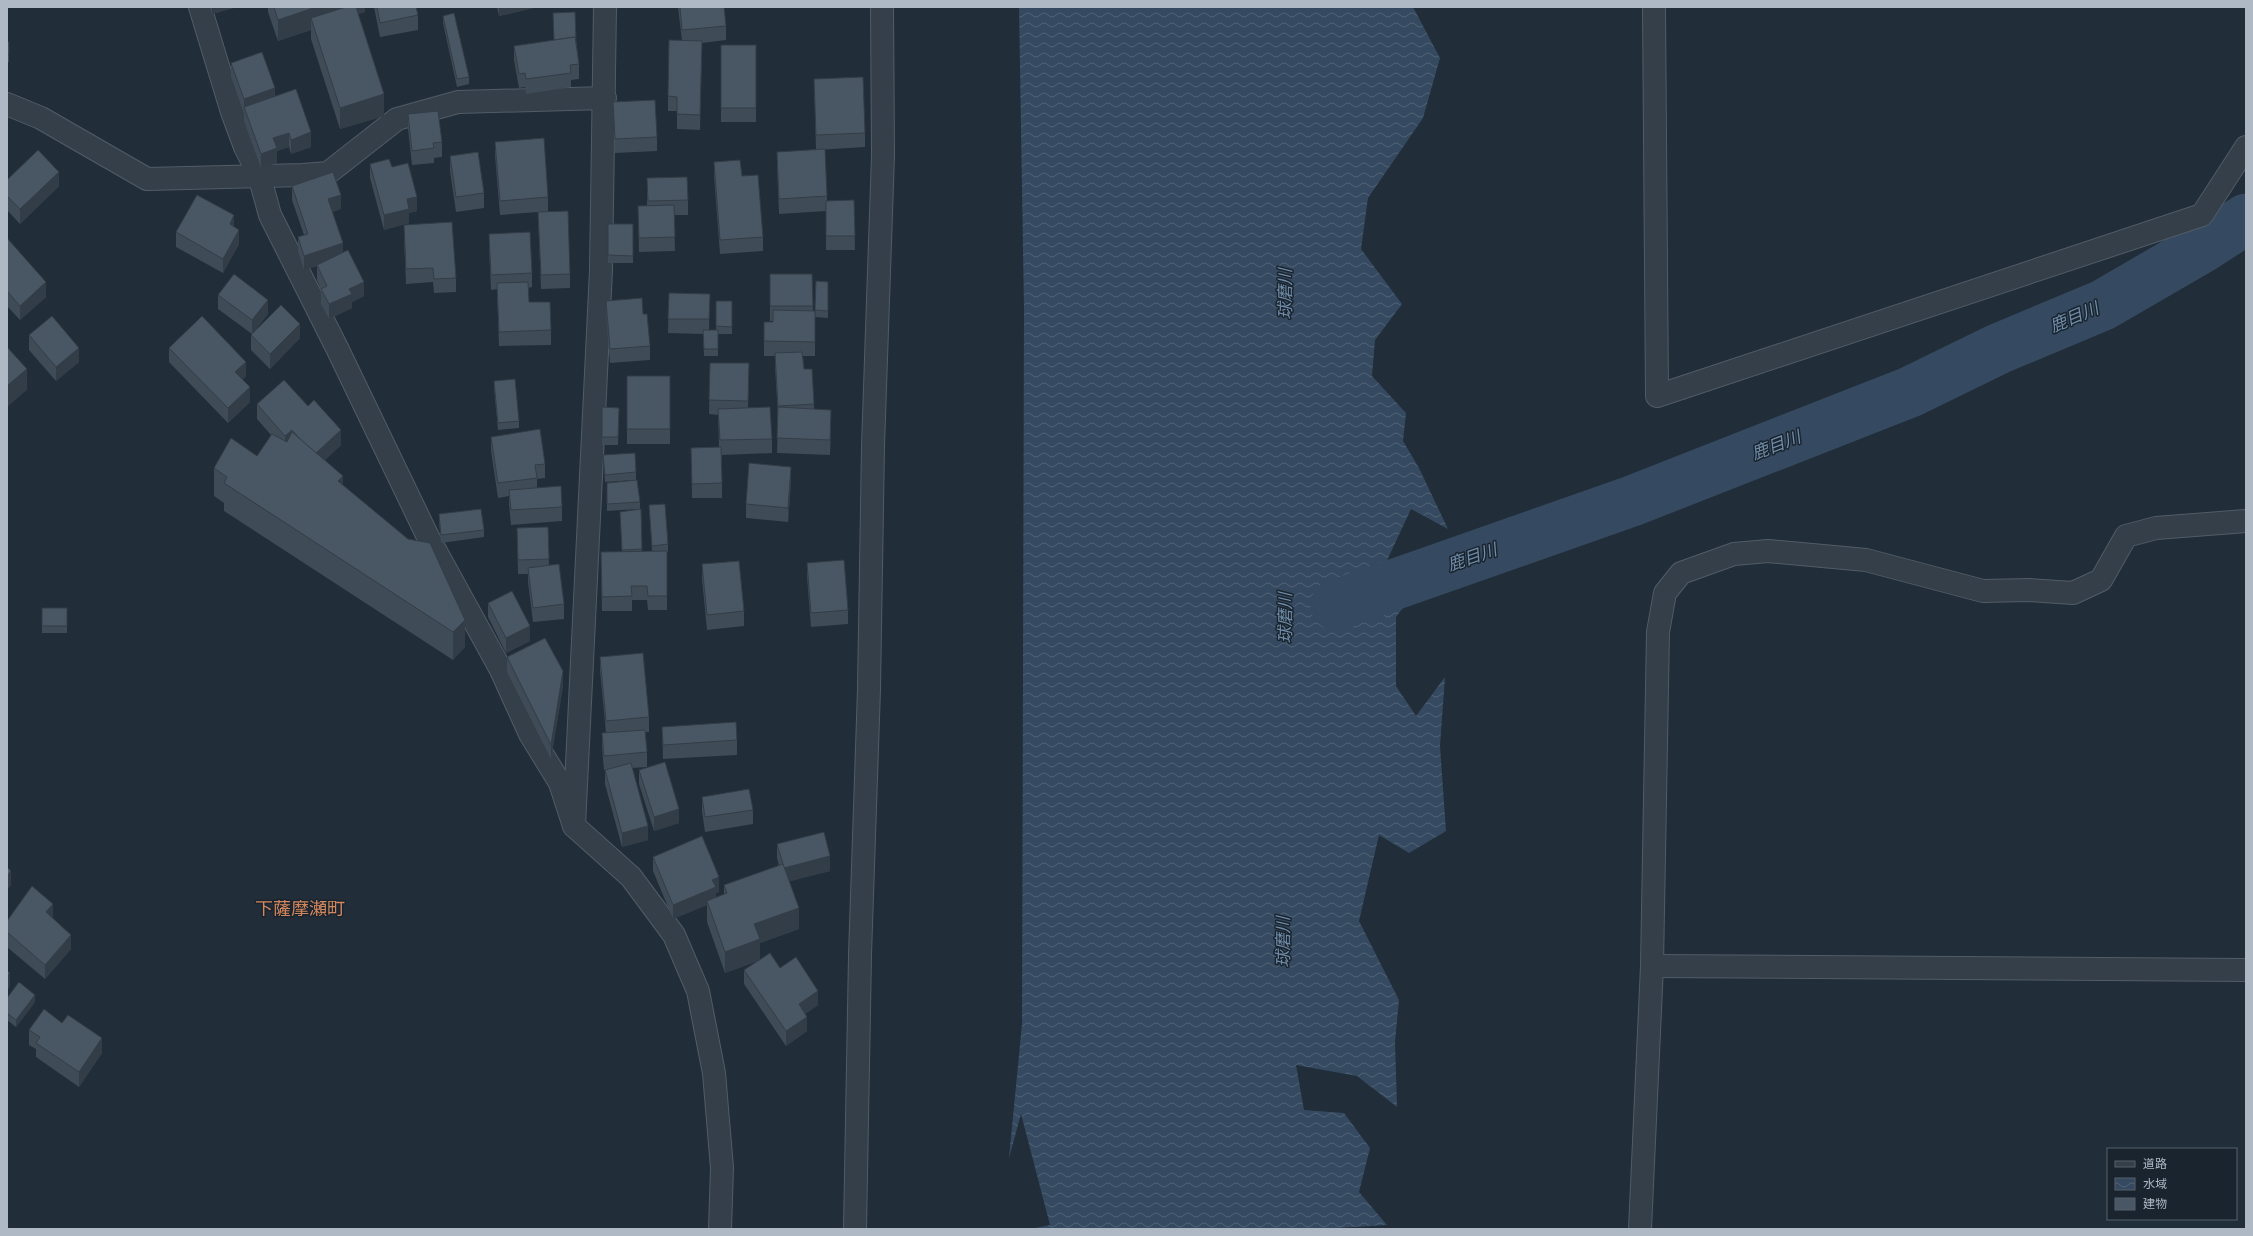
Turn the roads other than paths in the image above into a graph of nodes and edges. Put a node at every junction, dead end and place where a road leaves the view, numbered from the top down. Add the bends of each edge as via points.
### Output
1 (200, 7) edge
2 (605, 7) edge
3 (882, 7) edge
4 (1654, 7) edge
5 (605, 98) junction
6 (7, 104) edge
7 (2246, 146) edge
8 (259, 175) junction
9 (2246, 521) edge
10 (574, 826) junction
11 (1652, 966) junction
12 (2246, 970) edge
13 (720, 1229) edge
14 (855, 1229) edge
15 (1640, 1229) edge

1 - 8 street via 232,112
2 - 5 street
3 - 14 street via 882,155
4 - 7 street via 1657,396 2202,215
5 - 8 street via 458,102 397,119 328,173
5 - 10 street via 601,270
6 - 8 street via 41,118 147,179
8 - 10 street via 270,215 428,537 501,670 530,734 560,783
9 - 11 street via 2156,528 2126,536 2100,580 2073,593 2029,590 1983,591 1866,560 1768,551 1734,554 1682,574 1665,593 1658,632
10 - 13 street via 631,878 674,935 698,991 714,1073 722,1168
11 - 12 street
11 - 15 street

